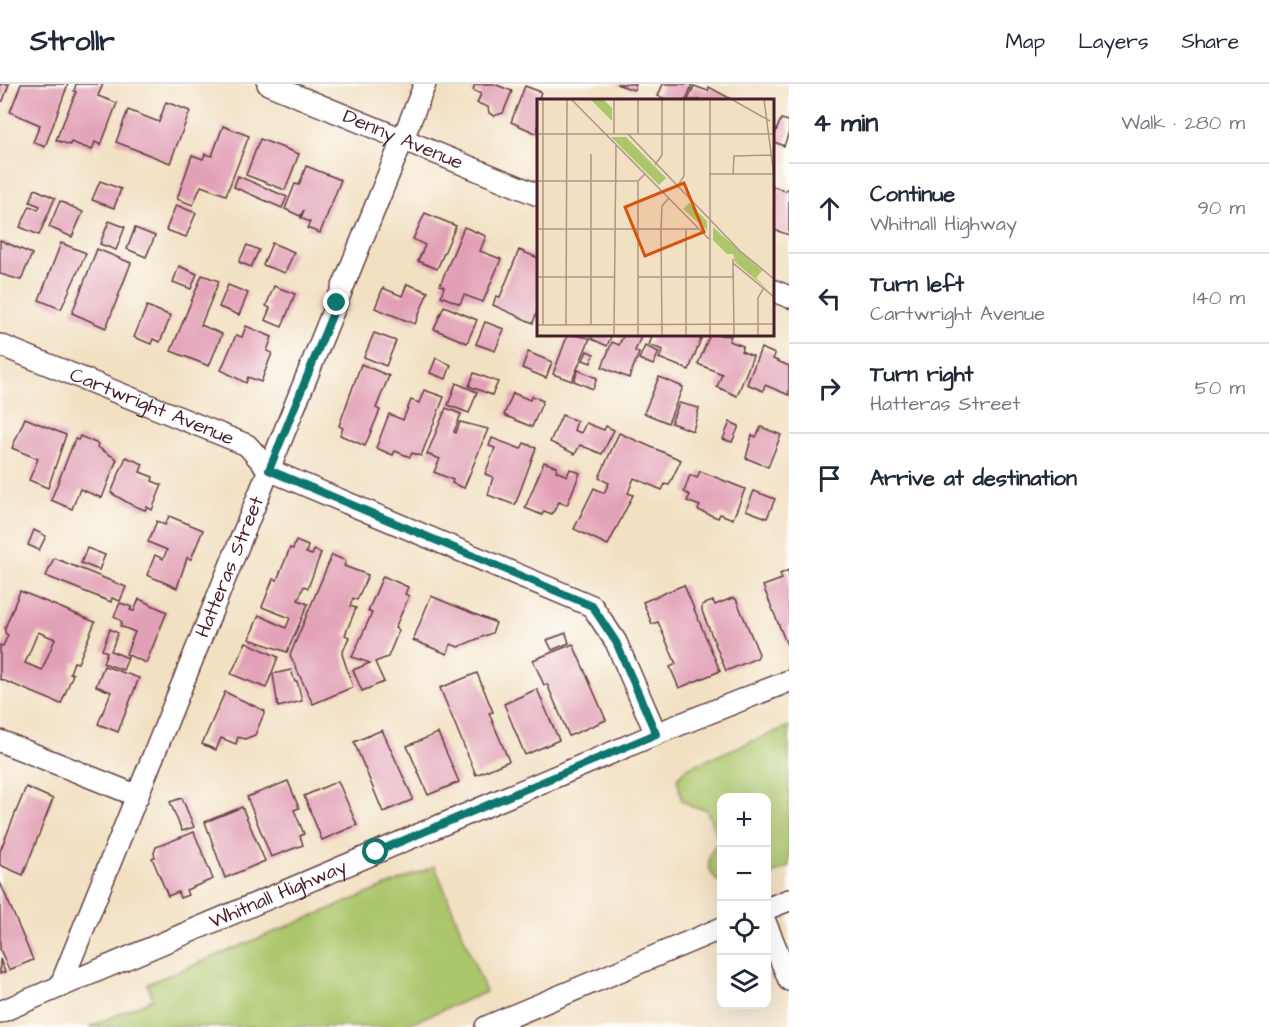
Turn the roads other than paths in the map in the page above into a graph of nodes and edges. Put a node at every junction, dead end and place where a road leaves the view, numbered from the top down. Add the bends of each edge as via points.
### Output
1 (268, 84) edge
2 (425, 84) edge
3 (403, 140) junction
4 (537, 195) edge
5 (774, 291) edge
6 (789, 297) edge
7 (0, 345) edge
8 (269, 470) junction
9 (789, 681) edge
10 (656, 734) junction
11 (0, 741) edge
12 (138, 796) junction
13 (789, 900) edge
14 (771, 907) edge
15 (717, 930) edge
16 (771, 936) edge
17 (789, 980) edge
18 (61, 984) junction
19 (0, 1012) edge
20 (486, 1027) edge

1 - 3 street, Denny Avenue
2 - 3 street, Hatteras Street
3 - 4 street, Denny Avenue
3 - 8 street, Hatteras Street
5 - 6 street
7 - 8 street, Cartwright Avenue via 247,446
8 - 10 street, Cartwright Avenue via 592,606 616,642
8 - 12 street, Hatteras Street
9 - 10 street, Whitnall Highway
10 - 18 street, Whitnall Highway
11 - 12 street
12 - 18 street, Hatteras Street
13 - 14 street
15 - 20 street
16 - 17 street
18 - 19 street, Whitnall Highway

